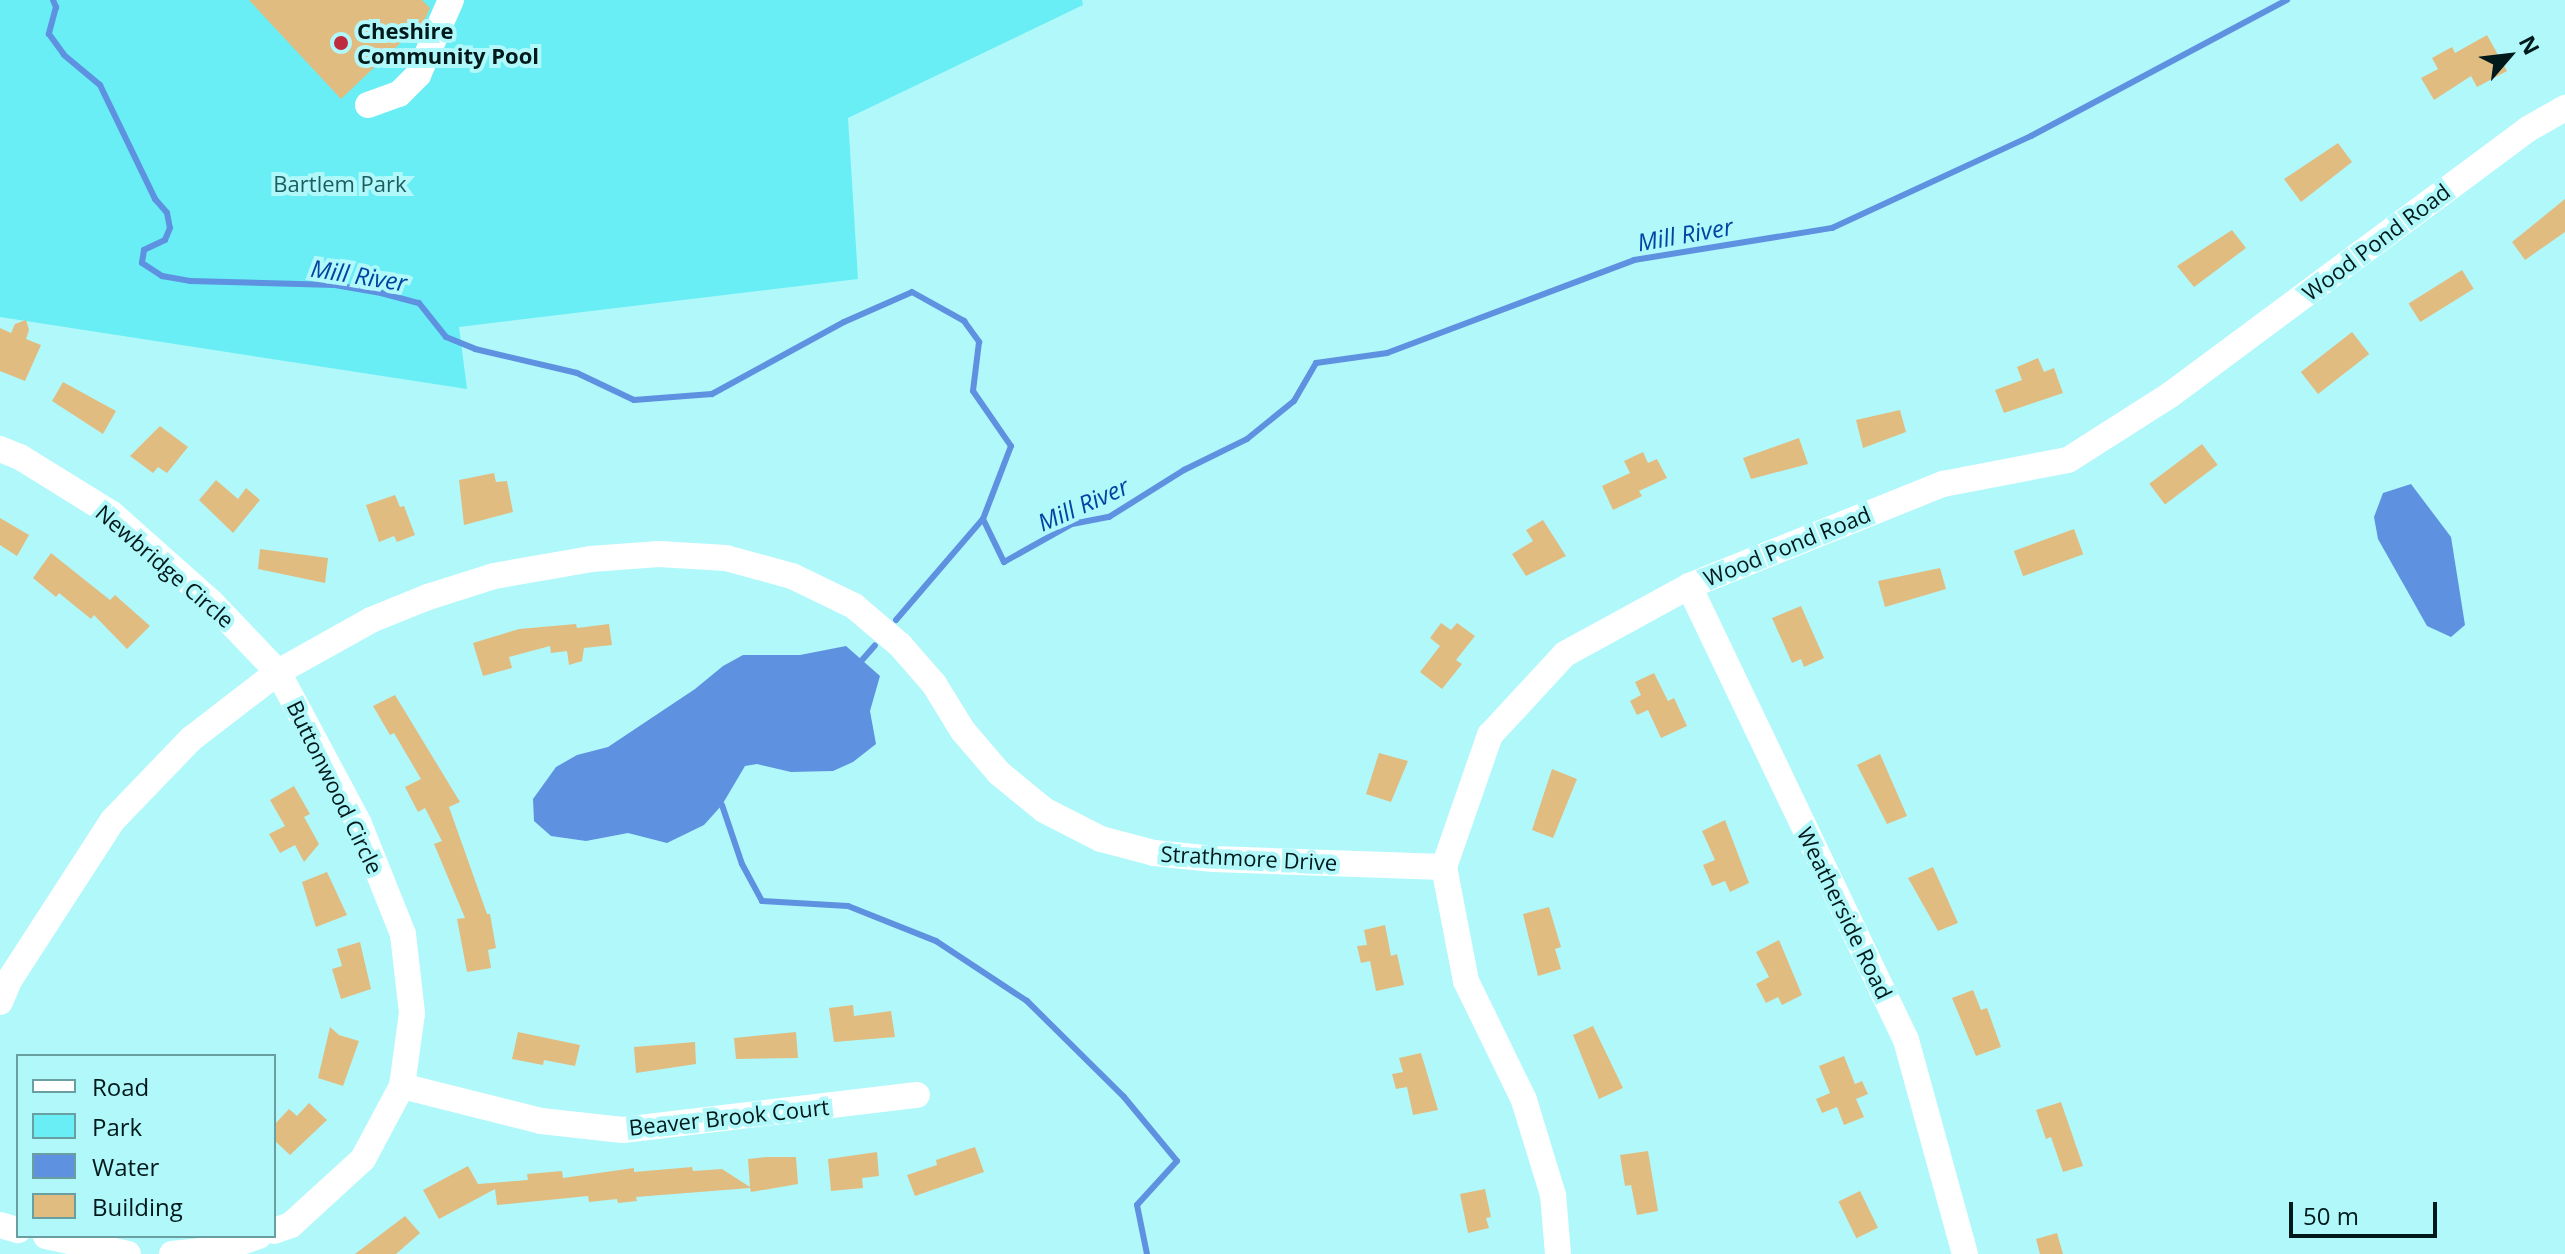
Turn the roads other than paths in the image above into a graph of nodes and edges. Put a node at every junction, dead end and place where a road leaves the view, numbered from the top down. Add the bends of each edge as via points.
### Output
1 (451, 0) edge
2 (368, 105) dead end
3 (2565, 108) edge
4 (0, 449) edge
5 (1689, 586) junction
6 (278, 672) junction
7 (1444, 867) junction
8 (3, 984) edge
9 (402, 1086) junction
10 (917, 1095) dead end
11 (276, 1230) edge
12 (55, 1238) edge
13 (253, 1238) edge
14 (128, 1254) edge
15 (172, 1254) edge
16 (1558, 1254) edge
17 (1965, 1254) edge

1 - 2 street via 418,75 399,94
3 - 5 street, Wood Pond Road via 2528,129 2170,395 2068,460 1943,484
4 - 6 street, Newbridge Circle via 112,514 211,602
5 - 7 street, Wood Pond Road via 1565,654 1490,735
5 - 17 street, Weatherside Road via 1906,1040
6 - 7 street, Strathmore Drive via 371,620 494,576 564,562 646,555 726,558 792,576 854,606 926,674 963,731 999,773 1044,810 1101,839 1154,853 1214,859
6 - 8 street, Strathmore Drive via 191,739 113,820
6 - 9 street, Buttonwood Circle via 359,824 403,934 412,1013
7 - 16 street via 1466,981 1524,1100 1553,1195
9 - 10 street, Beaver Brook Court via 541,1121 623,1130
9 - 11 street, Buttonwood Circle via 363,1159 291,1225
12 - 14 street
13 - 15 street via 221,1249

